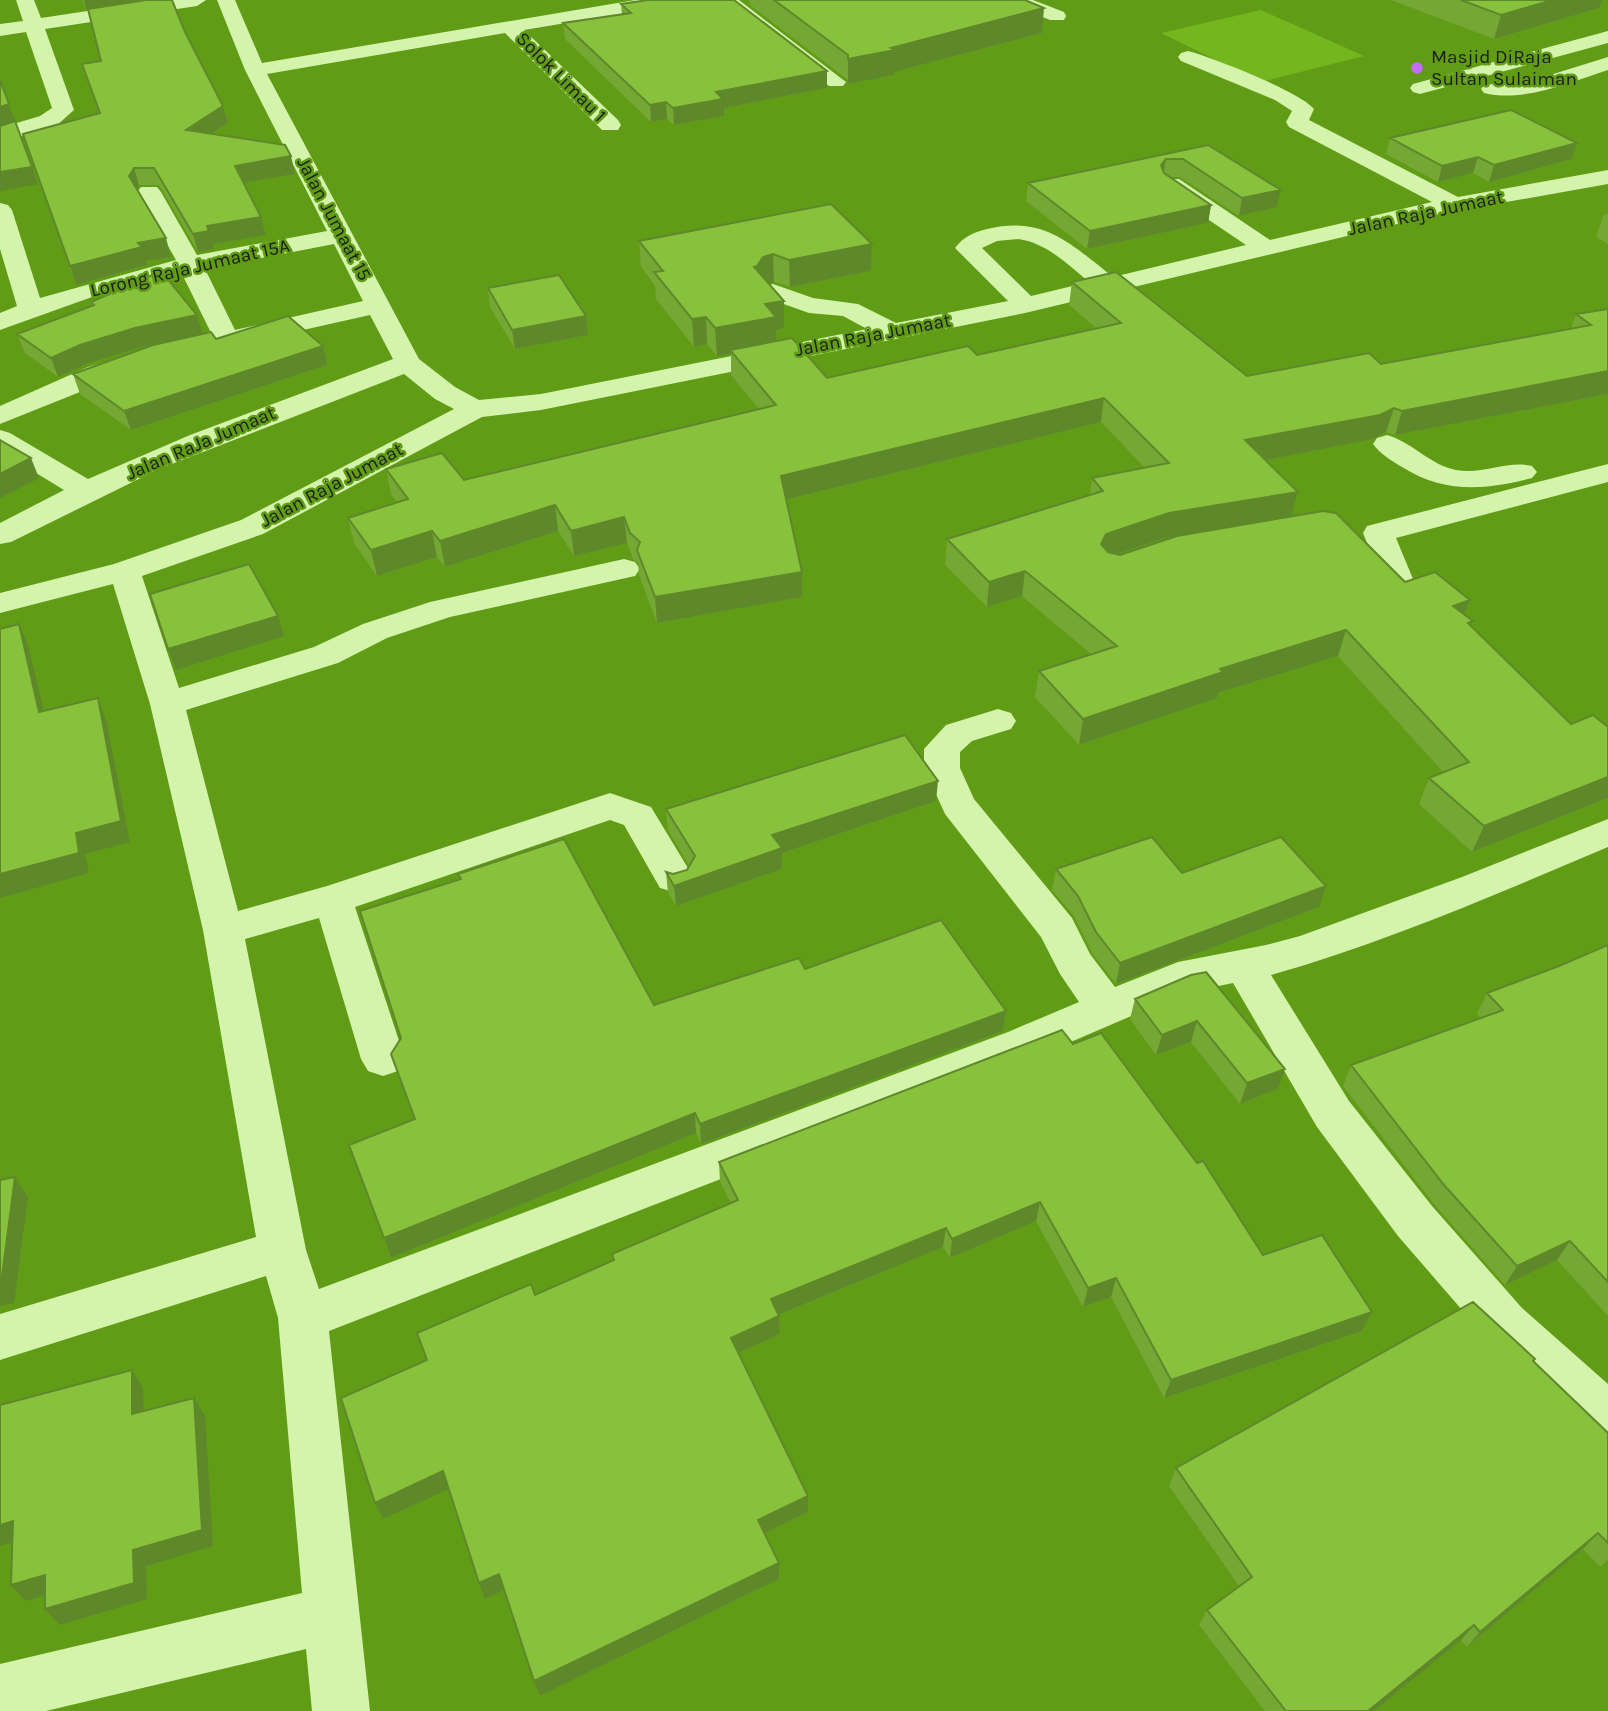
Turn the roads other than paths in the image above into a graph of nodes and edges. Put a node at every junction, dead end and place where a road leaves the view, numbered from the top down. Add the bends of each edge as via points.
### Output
1 (25, 0) edge
2 (197, 0) edge
3 (226, 0) edge
4 (668, 0) edge
5 (727, 0) edge
6 (1017, 0) edge
7 (1057, 16) dead end
8 (32, 26) junction
9 (512, 29) junction
10 (0, 30) edge
11 (1608, 37) edge
12 (1188, 57) dead end
13 (1512, 62) junction
14 (1608, 63) edge
15 (256, 70) junction
16 (1448, 79) junction
17 (1549, 81) junction
18 (836, 82) edge
19 (1420, 88) dead end
20 (610, 125) dead end
21 (0, 135) edge
22 (1608, 177) edge
23 (1171, 184) edge
24 (149, 192) edge
25 (1456, 205) junction
26 (0, 211) edge
27 (342, 235) junction
28 (1266, 248) junction
29 (190, 264) junction
30 (1108, 285) junction
31 (773, 292) edge
32 (379, 305) junction
33 (1025, 305) junction
34 (31, 309) junction
35 (0, 322) edge
36 (893, 331) junction
37 (151, 356) edge
38 (408, 363) junction
39 (475, 409) junction
40 (0, 416) edge
41 (0, 439) edge
42 (1387, 444) edge
43 (1608, 449) edge
44 (1608, 473) edge
45 (87, 491) junction
46 (0, 535) edge
47 (624, 569) dead end
48 (125, 571) junction
49 (1402, 591) edge
50 (0, 603) edge
51 (167, 689) junction
52 (998, 721) dead end
53 (1608, 832) edge
54 (674, 878) edge
55 (277, 914) junction
56 (1243, 965) junction
57 (1106, 1007) junction
58 (383, 1059) dead end
59 (282, 1250) junction
60 (303, 1318) junction
61 (0, 1337) edge
62 (1608, 1418) edge
63 (330, 1615) junction
64 (0, 1693) edge
65 (341, 1711) edge

1 - 8 street
2 - 8 street
3 - 15 street, Jalan Jumaat 15
4 - 9 street
5 - 18 street
6 - 7 street
8 - 10 street
8 - 21 street via 63,110 48,121
9 - 15 street
9 - 20 street, Solok Limau 1
11 - 13 street
12 - 25 street via 1282,96 1303,109 1297,122
13 - 16 street
13 - 17 street
14 - 17 street
15 - 27 street, Jalan Jumaat 15
16 - 17 street via 1502,91
16 - 19 street
22 - 25 street, Jalan Raja Jumaat
23 - 28 street
24 - 29 street
25 - 28 street, Jalan Raja Jumaat
26 - 34 street
27 - 29 street, Lorong Raja Jumaat 15A
27 - 32 street, Jalan Jumaat 15
28 - 30 street, Jalan Raja Jumaat
29 - 32 street via 214,342
29 - 34 street, Lorong Raja Jumaat 15A via 117,281
30 - 33 street, Jalan Raja Jumaat
30 - 33 street via 1039,233 1020,230 975,240 967,248
31 - 36 street via 809,305 849,309
32 - 38 street, Jalan Jumaat 15
33 - 36 street, Jalan Raja Jumaat
34 - 35 street, Lorong Raja Jumaat 15A
36 - 39 street, Jalan Raja Jumaat via 541,402
37 - 40 street
38 - 39 street, Jalan Jumaat 15 via 445,393
38 - 45 street, Jalan RaJa Jumaat via 282,409
39 - 48 street, Jalan Raja Jumaat via 252,527
41 - 45 street
42 - 43 street via 1432,474 1459,482 1486,481
44 - 49 street via 1364,530
45 - 46 street, Jalan RaJa Jumaat
47 - 51 street via 442,609 375,631 326,654 234,682
48 - 50 street, Jalan Raja Jumaat
48 - 51 street
51 - 55 street
52 - 57 street via 959,733 942,750 942,768 958,805 1058,929 1074,963
53 - 56 street via 1308,950
54 - 55 street via 638,816 610,806
55 - 58 street
55 - 59 street
56 - 57 street via 1178,978
56 - 62 street via 1333,1114 1415,1221 1505,1324
57 - 60 street via 1023,1044
59 - 60 street
59 - 61 street
60 - 63 street
63 - 64 street
63 - 65 street

